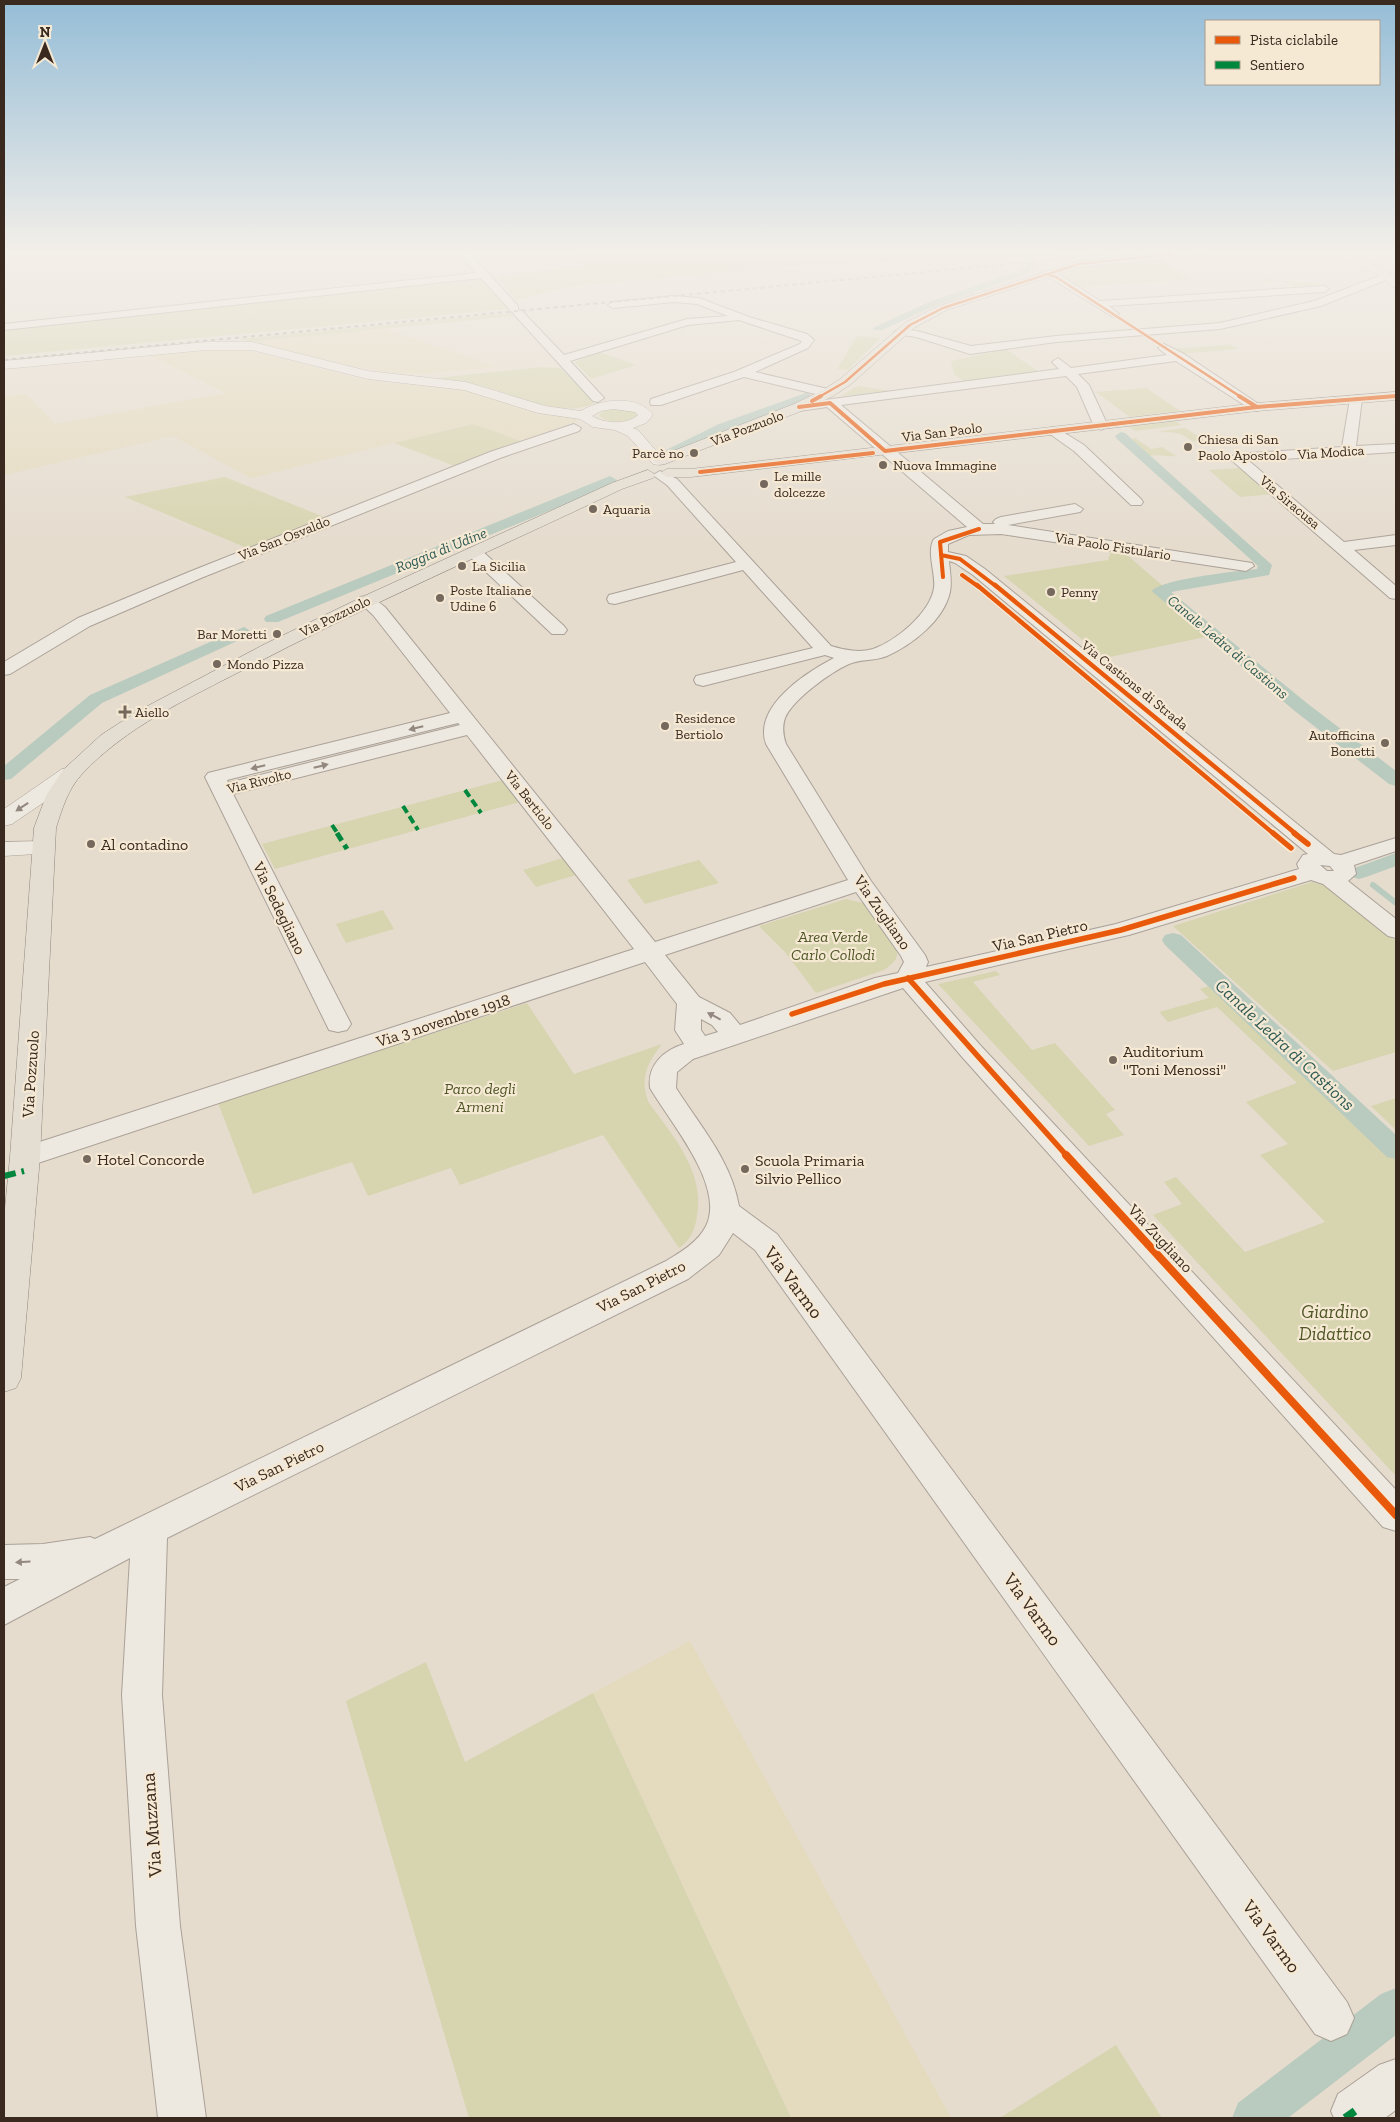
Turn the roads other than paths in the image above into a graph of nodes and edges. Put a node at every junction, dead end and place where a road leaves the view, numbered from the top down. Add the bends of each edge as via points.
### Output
1 (174, 349) edge
2 (264, 349) edge
3 (551, 349) edge
4 (597, 349) edge
5 (797, 349) edge
6 (881, 349) edge
7 (1043, 349) edge
8 (1168, 349) edge
9 (1180, 357) junction
10 (561, 360) junction
11 (4, 365) edge
12 (1069, 371) junction
13 (743, 373) junction
14 (845, 382) junction
15 (912, 392) junction
16 (1396, 396) edge
17 (829, 398) junction
18 (1356, 399) junction
19 (656, 402) junction
20 (623, 405) junction
21 (1257, 407) junction
22 (591, 410) junction
23 (638, 422) junction
24 (609, 425) junction
25 (1101, 426) junction
26 (574, 428) junction
27 (1055, 431) junction
28 (1396, 448) edge
29 (885, 451) junction
30 (1351, 451) junction
31 (1236, 458) joint
32 (655, 468) junction
33 (1136, 502) dead end
34 (1076, 509) dead end
35 (979, 529) junction
36 (1396, 540) edge
37 (1342, 547) junction
38 (474, 552) junction
39 (746, 564) junction
40 (1246, 566) dead end
41 (942, 570) junction
42 (1396, 594) edge
43 (615, 599) dead end
44 (366, 601) junction
45 (558, 630) dead end
46 (825, 650) junction
47 (851, 657) junction
48 (4, 670) edge
49 (703, 680) dead end
50 (468, 722) junction
51 (70, 774) junction
52 (221, 791) joint
53 (4, 820) edge
54 (1396, 844) edge
55 (44, 848) junction
56 (4, 849) edge
57 (1327, 868) junction
58 (861, 882) junction
59 (1396, 913) edge
60 (1396, 931) edge
61 (650, 953) junction
62 (908, 978) junction
63 (690, 1003) junction
64 (338, 1024) dead end
65 (734, 1035) junction
66 (699, 1048) junction
67 (17, 1168) edge
68 (724, 1210) junction
69 (4, 1378) edge
70 (1396, 1515) edge
71 (149, 1530) junction
72 (106, 1552) junction
73 (4, 1562) edge
74 (4, 1607) edge
75 (1332, 2018) dead end
76 (1396, 2082) edge
77 (1355, 2110) dead end
78 (182, 2118) edge

1 - 11 street
2 - 22 street via 368,375 466,386 535,408 557,412
3 - 10 street
4 - 10 street
5 - 13 street
6 - 14 main road, Via Pozzuolo
7 - 12 street
8 - 9 street
9 - 12 street
9 - 21 street
10 - 22 street
12 - 15 street
12 - 25 street via 1083,385
13 - 17 street
13 - 19 street
14 - 15 street
14 - 17 main road, Via Pozzuolo
15 - 17 street
16 - 18 main road, Via San Paolo
17 - 29 street
17 - 32 main road, Via Pozzuolo via 799,407
18 - 21 main road, Via San Paolo
18 - 30 street via 1348,445
19 - 20 street
19 - 23 street
20 - 22 street
20 - 23 street
21 - 25 main road, Via San Paolo
22 - 24 street
22 - 26 street, Via San Osvaldo
23 - 24 street
23 - 32 street
24 - 26 street, Via San Osvaldo
25 - 27 main road, Via San Paolo
26 - 48 street, Via San Osvaldo via 495,455 84,622
27 - 29 main road, Via San Paolo
27 - 33 street via 1079,448
28 - 30 street, Via Modica
29 - 32 main road, Via San Paolo via 691,473
29 - 35 street
30 - 31 street, Via Modica
31 - 37 street, Via Siracusa
32 - 38 main road, Via Pozzuolo
32 - 39 street
34 - 35 street, Via Paolo Fistulario via 992,523
35 - 40 street, Via Paolo Fistulario via 1001,529
35 - 41 street, Via Zugliano via 940,542
36 - 37 street
37 - 42 street, Via Siracusa
38 - 44 main road, Via Pozzuolo
38 - 45 street
39 - 43 street
39 - 46 street
41 - 47 street, Via Zugliano via 932,612 897,643 869,656
41 - 57 street, Via Castions di Strada via 968,578 985,591
41 - 57 street, Via Castions di Strada via 960,559 979,572
44 - 50 street, Via Bertiolo via 379,611
44 - 51 main road, Via Pozzuolo via 278,644 134,723
46 - 47 street
46 - 49 street
47 - 58 street, Via Zugliano via 814,678 784,705 774,722 773,736
50 - 52 street, Via Rivolto via 214,778
50 - 61 street, Via Bertiolo
51 -> 53 street, Via Pozzuolo
51 - 55 main road, Via Pozzuolo via 52,806 45,828
52 - 64 street, Via Sedegliano
54 - 57 street, Via San Pietro
55 - 56 street
55 - 67 main road, Via Pozzuolo
57 - 59 street, Via Castions di Strada
57 - 60 street, Via Castions di Strada
57 - 62 street, Via San Pietro via 1121,930
58 - 61 street, Via 3 novembre 1918
58 - 62 street, Via Zugliano via 913,955 916,962
61 - 63 street, Via Bertiolo
61 - 67 street, Via 3 novembre 1918
62 - 65 street, Via San Pietro
62 - 70 street, Via Zugliano
65 -> 63 street, Via Bertiolo via 721,1019
63 - 66 street via 688,1030
65 - 66 street, Via San Pietro
66 - 68 street, Via San Pietro via 684,1053 667,1065 662,1080 668,1096 713,1164 720,1179
67 - 69 main road, Via Pozzuolo
68 - 71 street, Via San Pietro via 717,1235 709,1246 677,1270
68 - 75 street, Via Varmo via 766,1242
71 - 72 street, Via San Pietro
71 - 78 street, Via Muzzana via 142,1695 158,1926
72 -> 73 street, Via San Pietro via 43,1561
72 - 74 street, Via San Pietro
76 - 77 street

